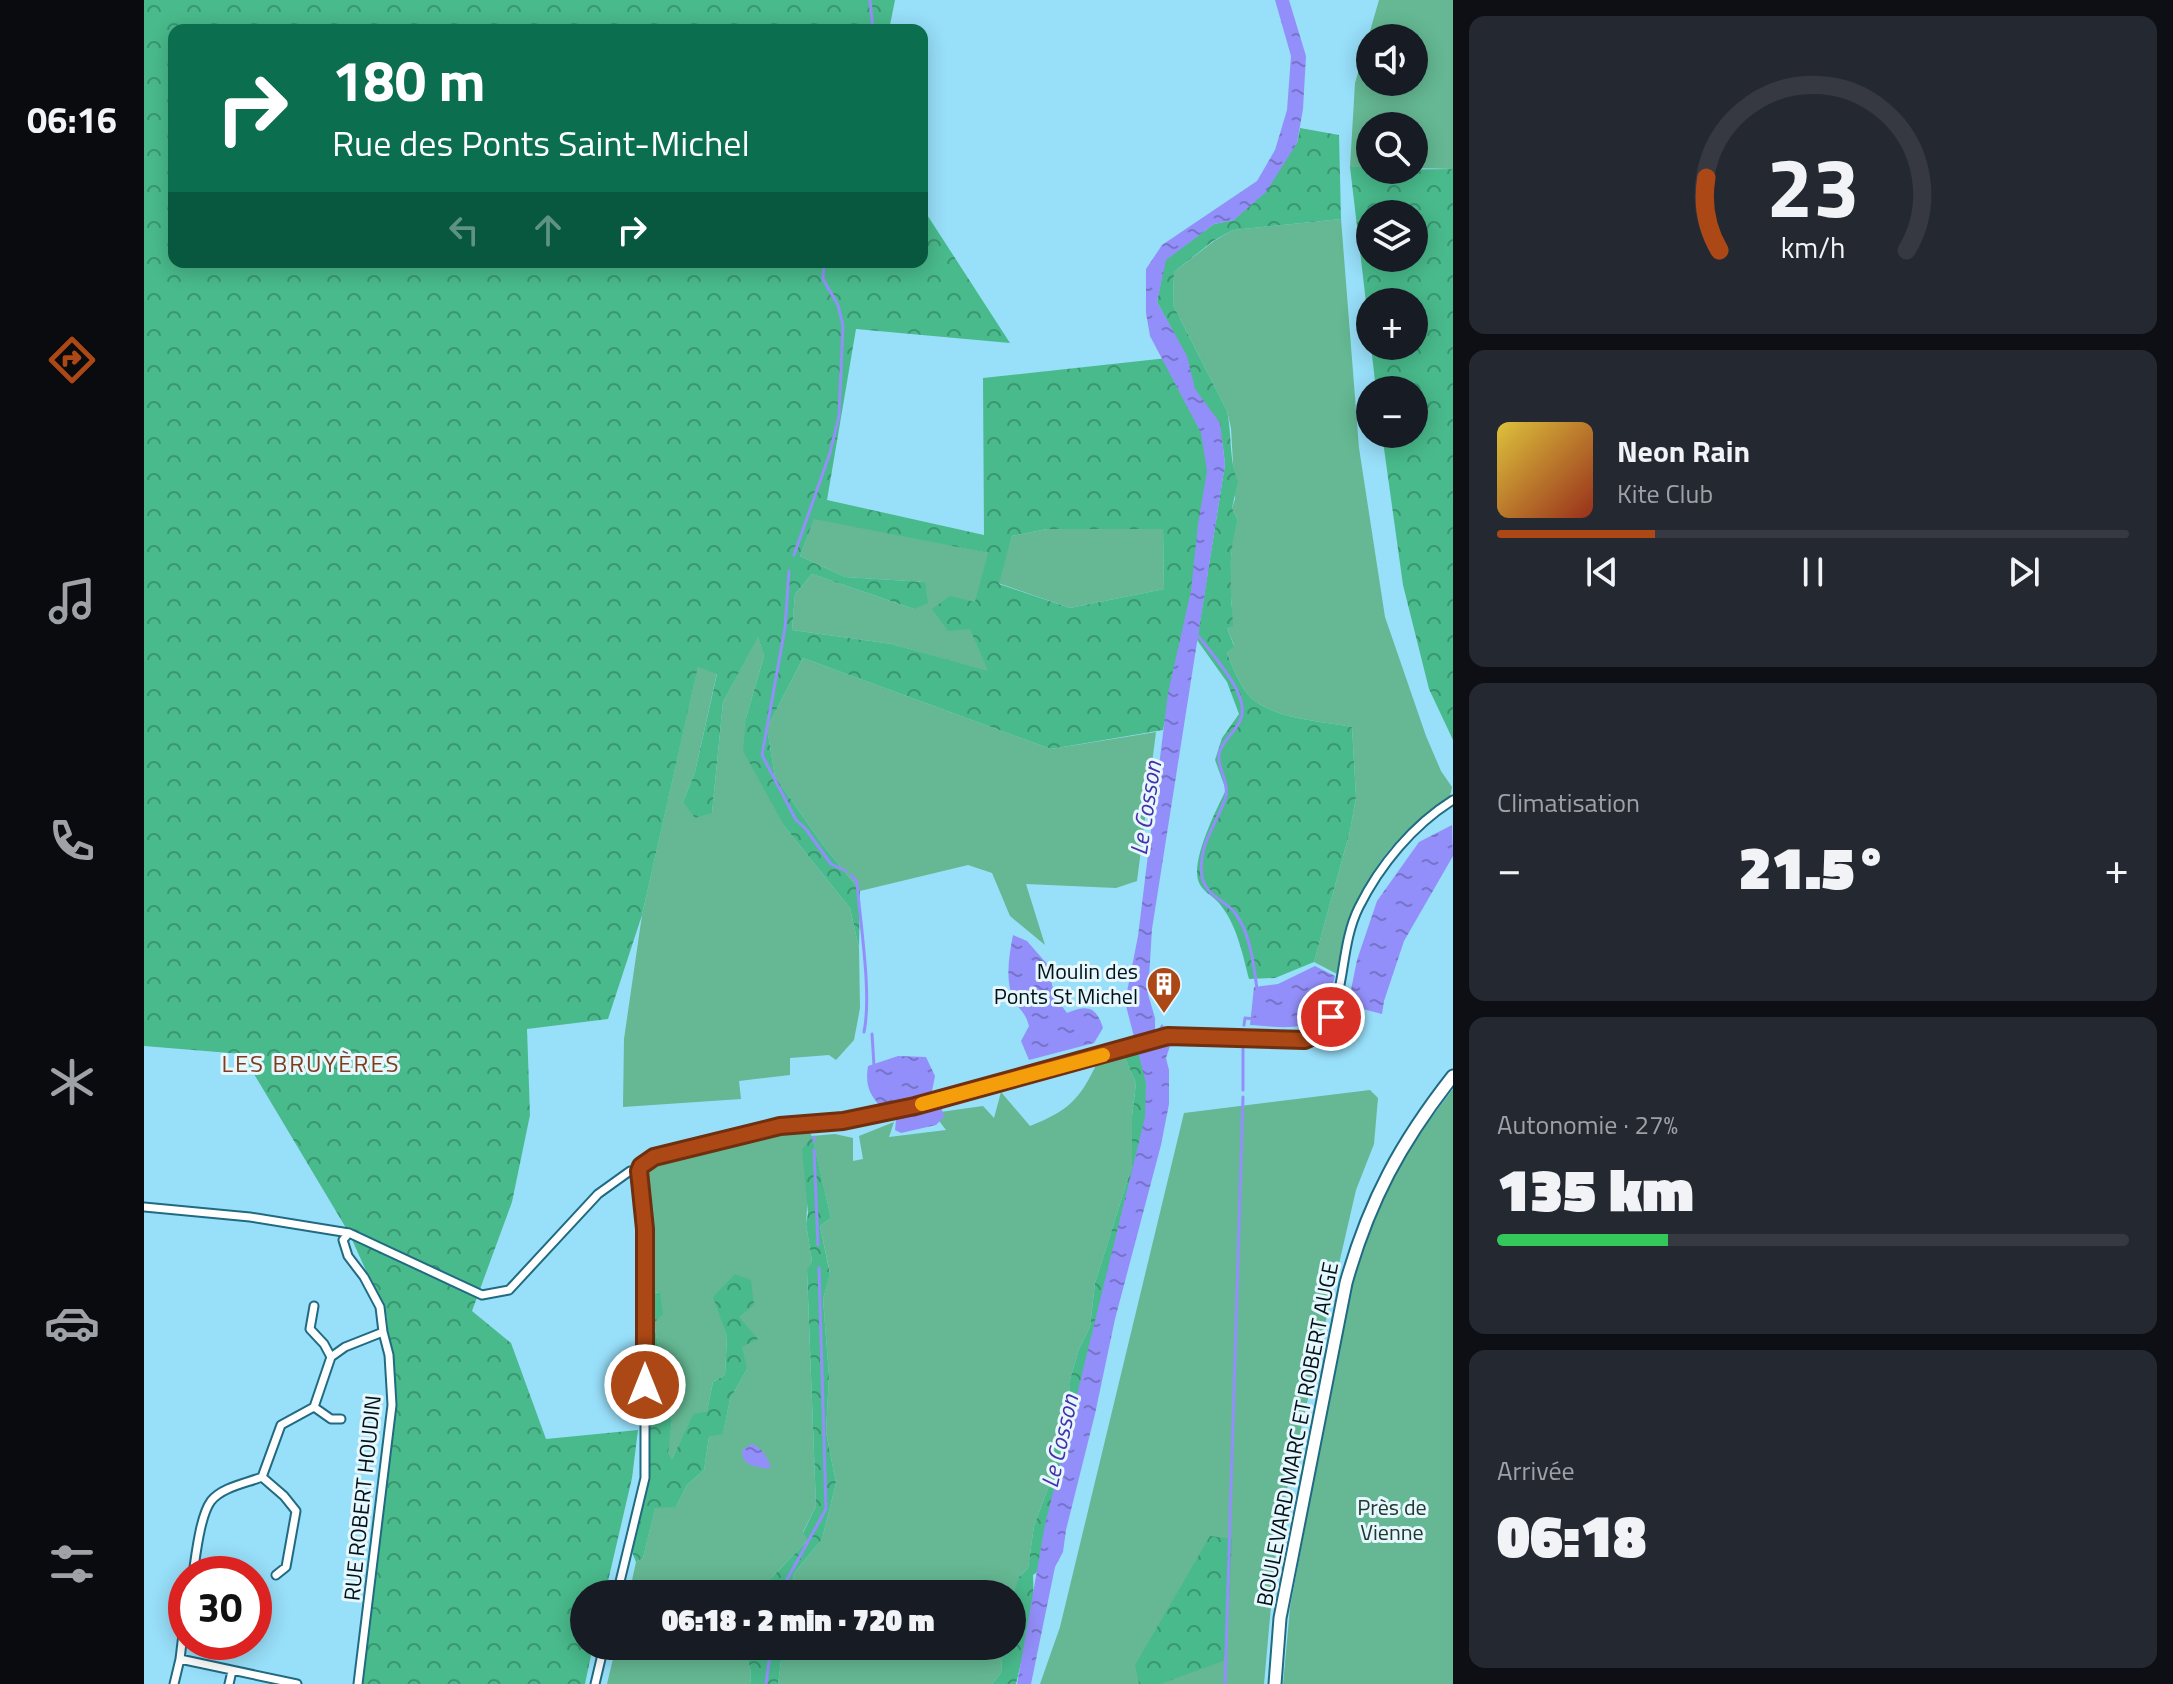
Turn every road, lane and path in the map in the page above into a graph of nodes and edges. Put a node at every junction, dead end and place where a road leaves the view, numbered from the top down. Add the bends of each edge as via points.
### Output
1 (1453, 800) edge
2 (1453, 1076) edge
3 (639, 1171) junction
4 (145, 1210) edge
5 (349, 1233) junction
6 (314, 1306) dead end
7 (383, 1332) junction
8 (331, 1357) junction
9 (314, 1407) junction
10 (341, 1419) dead end
11 (262, 1477) junction
12 (197, 1556) edge
13 (276, 1575) dead end
14 (620, 1580) edge
15 (180, 1660) edge
16 (184, 1660) edge
17 (601, 1660) edge
18 (232, 1671) junction
19 (357, 1682) edge
20 (174, 1684) edge
21 (229, 1684) edge
22 (297, 1684) edge
23 (595, 1684) edge
24 (1275, 1684) edge

1 - 3 street via 1403,842 1379,872 1349,935 1331,1017 1316,1035 1293,1041 1168,1036 915,1106 843,1121 780,1126 702,1144 654,1157
2 - 24 main road, BOULEVARD MARC ET ROBERT AUGE via 1393,1161 1358,1239 1334,1335 1280,1618
3 - 5 street via 630,1171 598,1194 509,1290 482,1295
3 - 14 street via 645,1229 645,1478
4 - 5 street via 250,1217
5 - 7 street, RUE ROBERT HOUDIN via 343,1240 348,1256 380,1307
6 - 8 street via 310,1329
7 - 8 street
7 - 19 street, RUE ROBERT HOUDIN via 392,1405
8 - 9 street
9 - 10 street via 331,1419
9 - 11 street via 281,1425
11 - 12 street via 211,1500
11 - 13 street via 296,1511 286,1567
15 - 20 street
16 - 18 street
17 - 23 street
18 - 21 street
18 - 22 street

